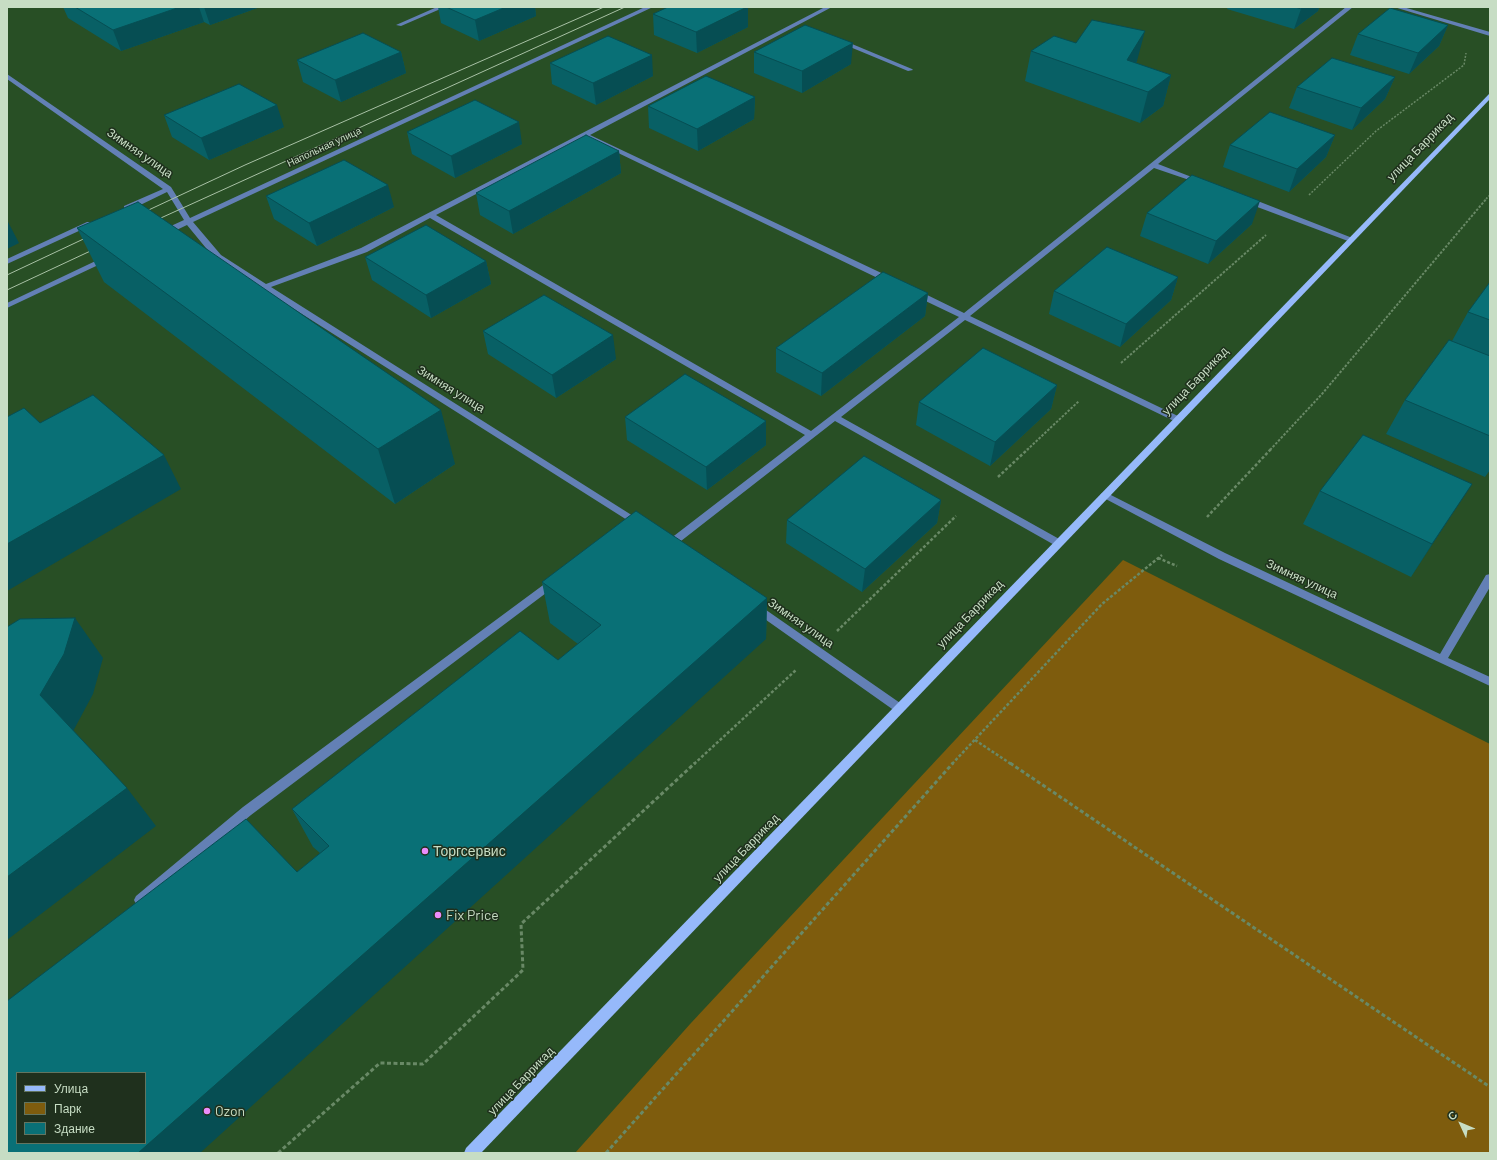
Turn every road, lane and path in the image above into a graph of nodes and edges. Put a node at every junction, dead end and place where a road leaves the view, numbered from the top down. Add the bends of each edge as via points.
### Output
1 (442, 7) edge
2 (650, 7) edge
3 (829, 7) edge
4 (1350, 7) edge
5 (1397, 7) edge
6 (399, 25) dead end
7 (1469, 28) junction
8 (1490, 34) edge
9 (833, 38) edge
10 (910, 70) dead end
11 (7, 76) edge
12 (1490, 95) edge
13 (585, 135) junction
14 (1154, 165) junction
15 (1206, 184) edge
16 (168, 189) junction
17 (1490, 195) edge
18 (1243, 198) edge
19 (119, 211) edge
20 (430, 215) junction
21 (1288, 215) junction
22 (98, 221) edge
23 (188, 221) junction
24 (152, 238) edge
25 (1351, 239) junction
26 (116, 255) edge
27 (7, 262) edge
28 (896, 284) edge
29 (265, 287) junction
30 (910, 290) edge
31 (7, 306) edge
32 (964, 317) junction
33 (1100, 382) junction
34 (835, 417) junction
35 (1177, 419) junction
36 (811, 435) junction
37 (1105, 495) junction
38 (977, 497) junction
39 (635, 520) junction
40 (646, 529) edge
41 (622, 530) edge
42 (1184, 536) junction
43 (1058, 543) junction
44 (670, 545) edge
45 (565, 573) edge
46 (1490, 578) edge
47 (746, 600) edge
48 (817, 650) junction
49 (1442, 660) junction
50 (1490, 682) edge
51 (899, 708) junction
52 (975, 740) junction
53 (133, 906) edge
54 (1490, 1087) edge
55 (278, 1153) edge
56 (471, 1153) edge
57 (606, 1153) edge

1 - 6 street
2 - 23 street, Напольная улица
3 - 13 street via 801,25
4 - 14 street
5 - 7 street
7 - 8 street
7 - 21 path via 1464,65 1376,131
9 - 10 street
11 - 16 street, Зимняя улица
12 - 25 main road, улица Баррикад
13 - 20 street
13 - 28 street
14 - 15 street
14 - 32 street
16 - 19 street
16 - 23 street, Зимняя улица
17 - 42 path via 1322,394 1211,514
18 - 21 street
20 - 29 street via 364,250
20 - 36 street
21 - 25 street
21 - 33 path
22 - 27 street
23 - 24 street, Напольная улица
23 - 29 street, Зимняя улица via 218,257
25 - 35 main road, улица Баррикад
26 - 31 street
29 - 39 street, Зимняя улица
30 - 32 street
32 - 33 street
32 - 34 street
33 - 35 street
33 - 38 path
34 - 36 street
34 - 38 street
35 - 37 main road, улица Баррикад
36 - 44 street
37 - 42 street, Зимняя улица
37 - 43 main road, улица Баррикад
38 - 43 street
38 - 48 path
39 - 40 street, Зимняя улица
39 - 41 street
42 - 49 street, Зимняя улица
42 - 52 path via 1102,604
43 - 51 main road, улица Баррикад
45 - 53 street via 247,811
46 - 49 street
47 - 48 street, Зимняя улица
48 - 51 street, Зимняя улица
48 - 55 path via 521,924 523,970 423,1064 380,1063
49 - 50 street, Зимняя улица
51 - 56 main road, улица Баррикад
52 - 54 path
52 - 57 path

